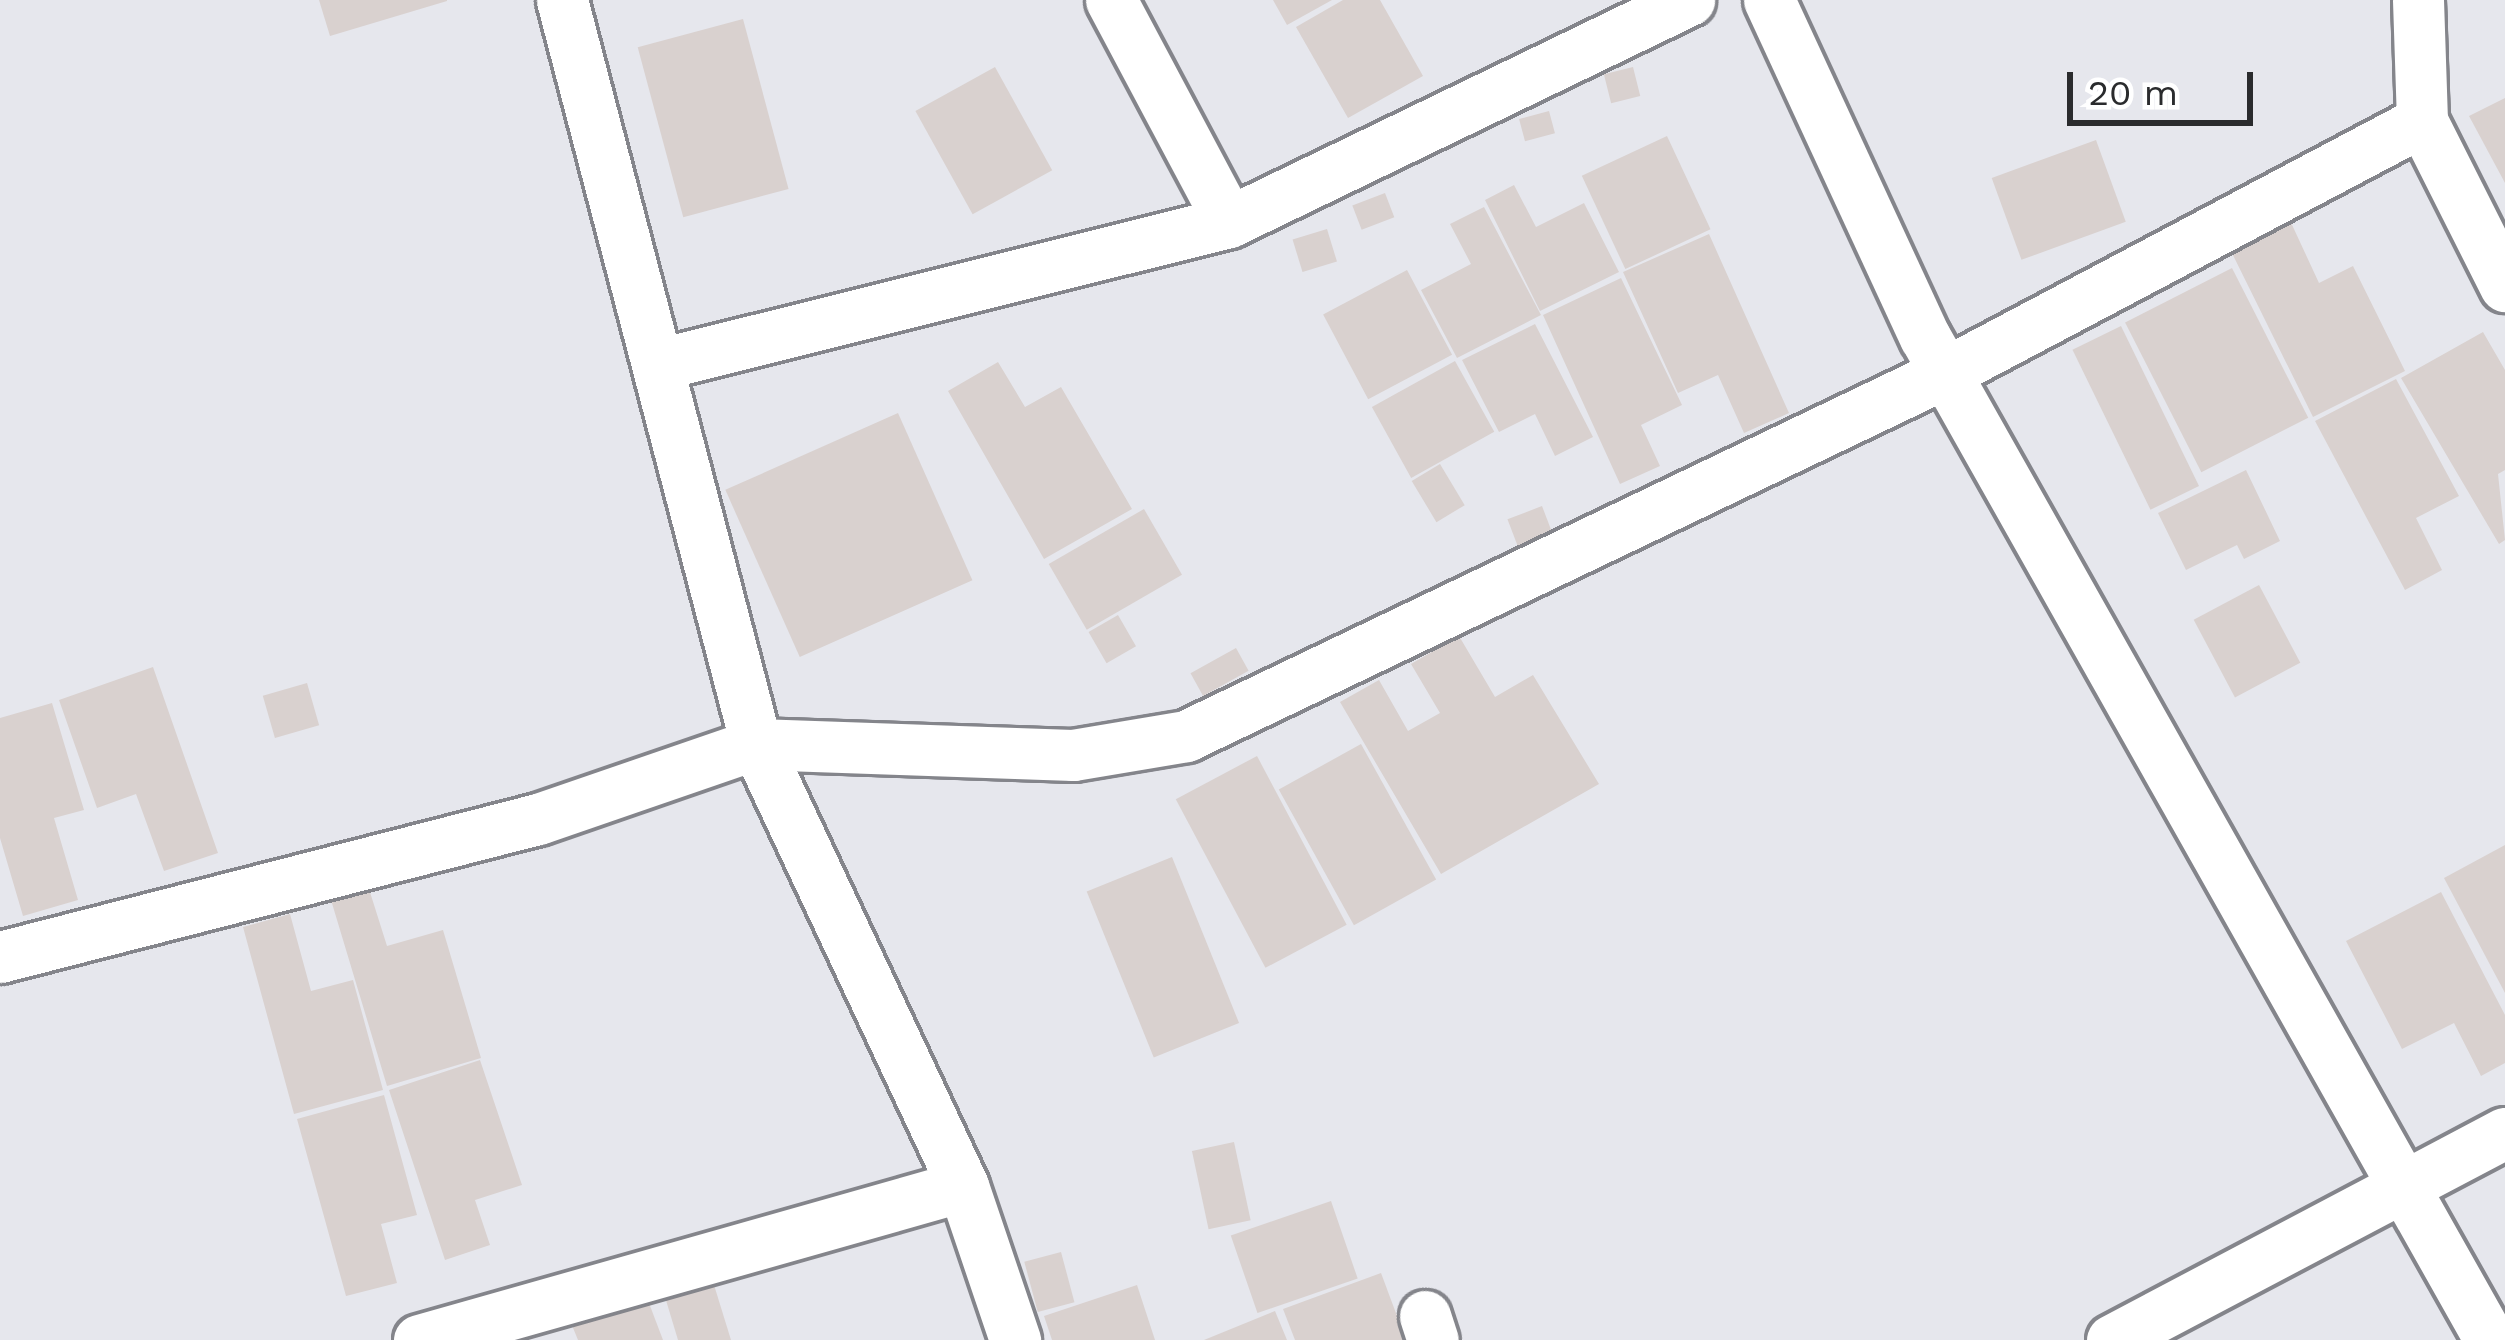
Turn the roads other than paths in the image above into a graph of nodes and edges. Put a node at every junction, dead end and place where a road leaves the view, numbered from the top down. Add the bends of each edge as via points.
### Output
1 (562, 0) edge
2 (1111, 0) edge
3 (1689, 0) edge
4 (1769, 0) edge
5 (2418, 0) edge
6 (2422, 121) junction
7 (1228, 222) junction
8 (2505, 286) edge
9 (660, 364) junction
10 (1945, 373) junction
11 (756, 744) junction
12 (0, 957) edge
13 (2505, 1132) edge
14 (963, 1186) junction
15 (2398, 1188) junction
16 (419, 1340) edge
17 (1015, 1340) edge
18 (2112, 1340) edge
19 (2490, 1340) edge

1 - 9 street
2 - 7 street
3 - 7 street
4 - 10 street
5 - 6 street
6 - 8 street
6 - 10 street
7 - 9 street
9 - 11 street
10 - 11 street via 1186,736 1072,755
10 - 15 street
11 - 12 street via 538,819
11 - 14 street
13 - 15 street
14 - 16 street
14 - 17 street
15 - 18 street
15 - 19 street

